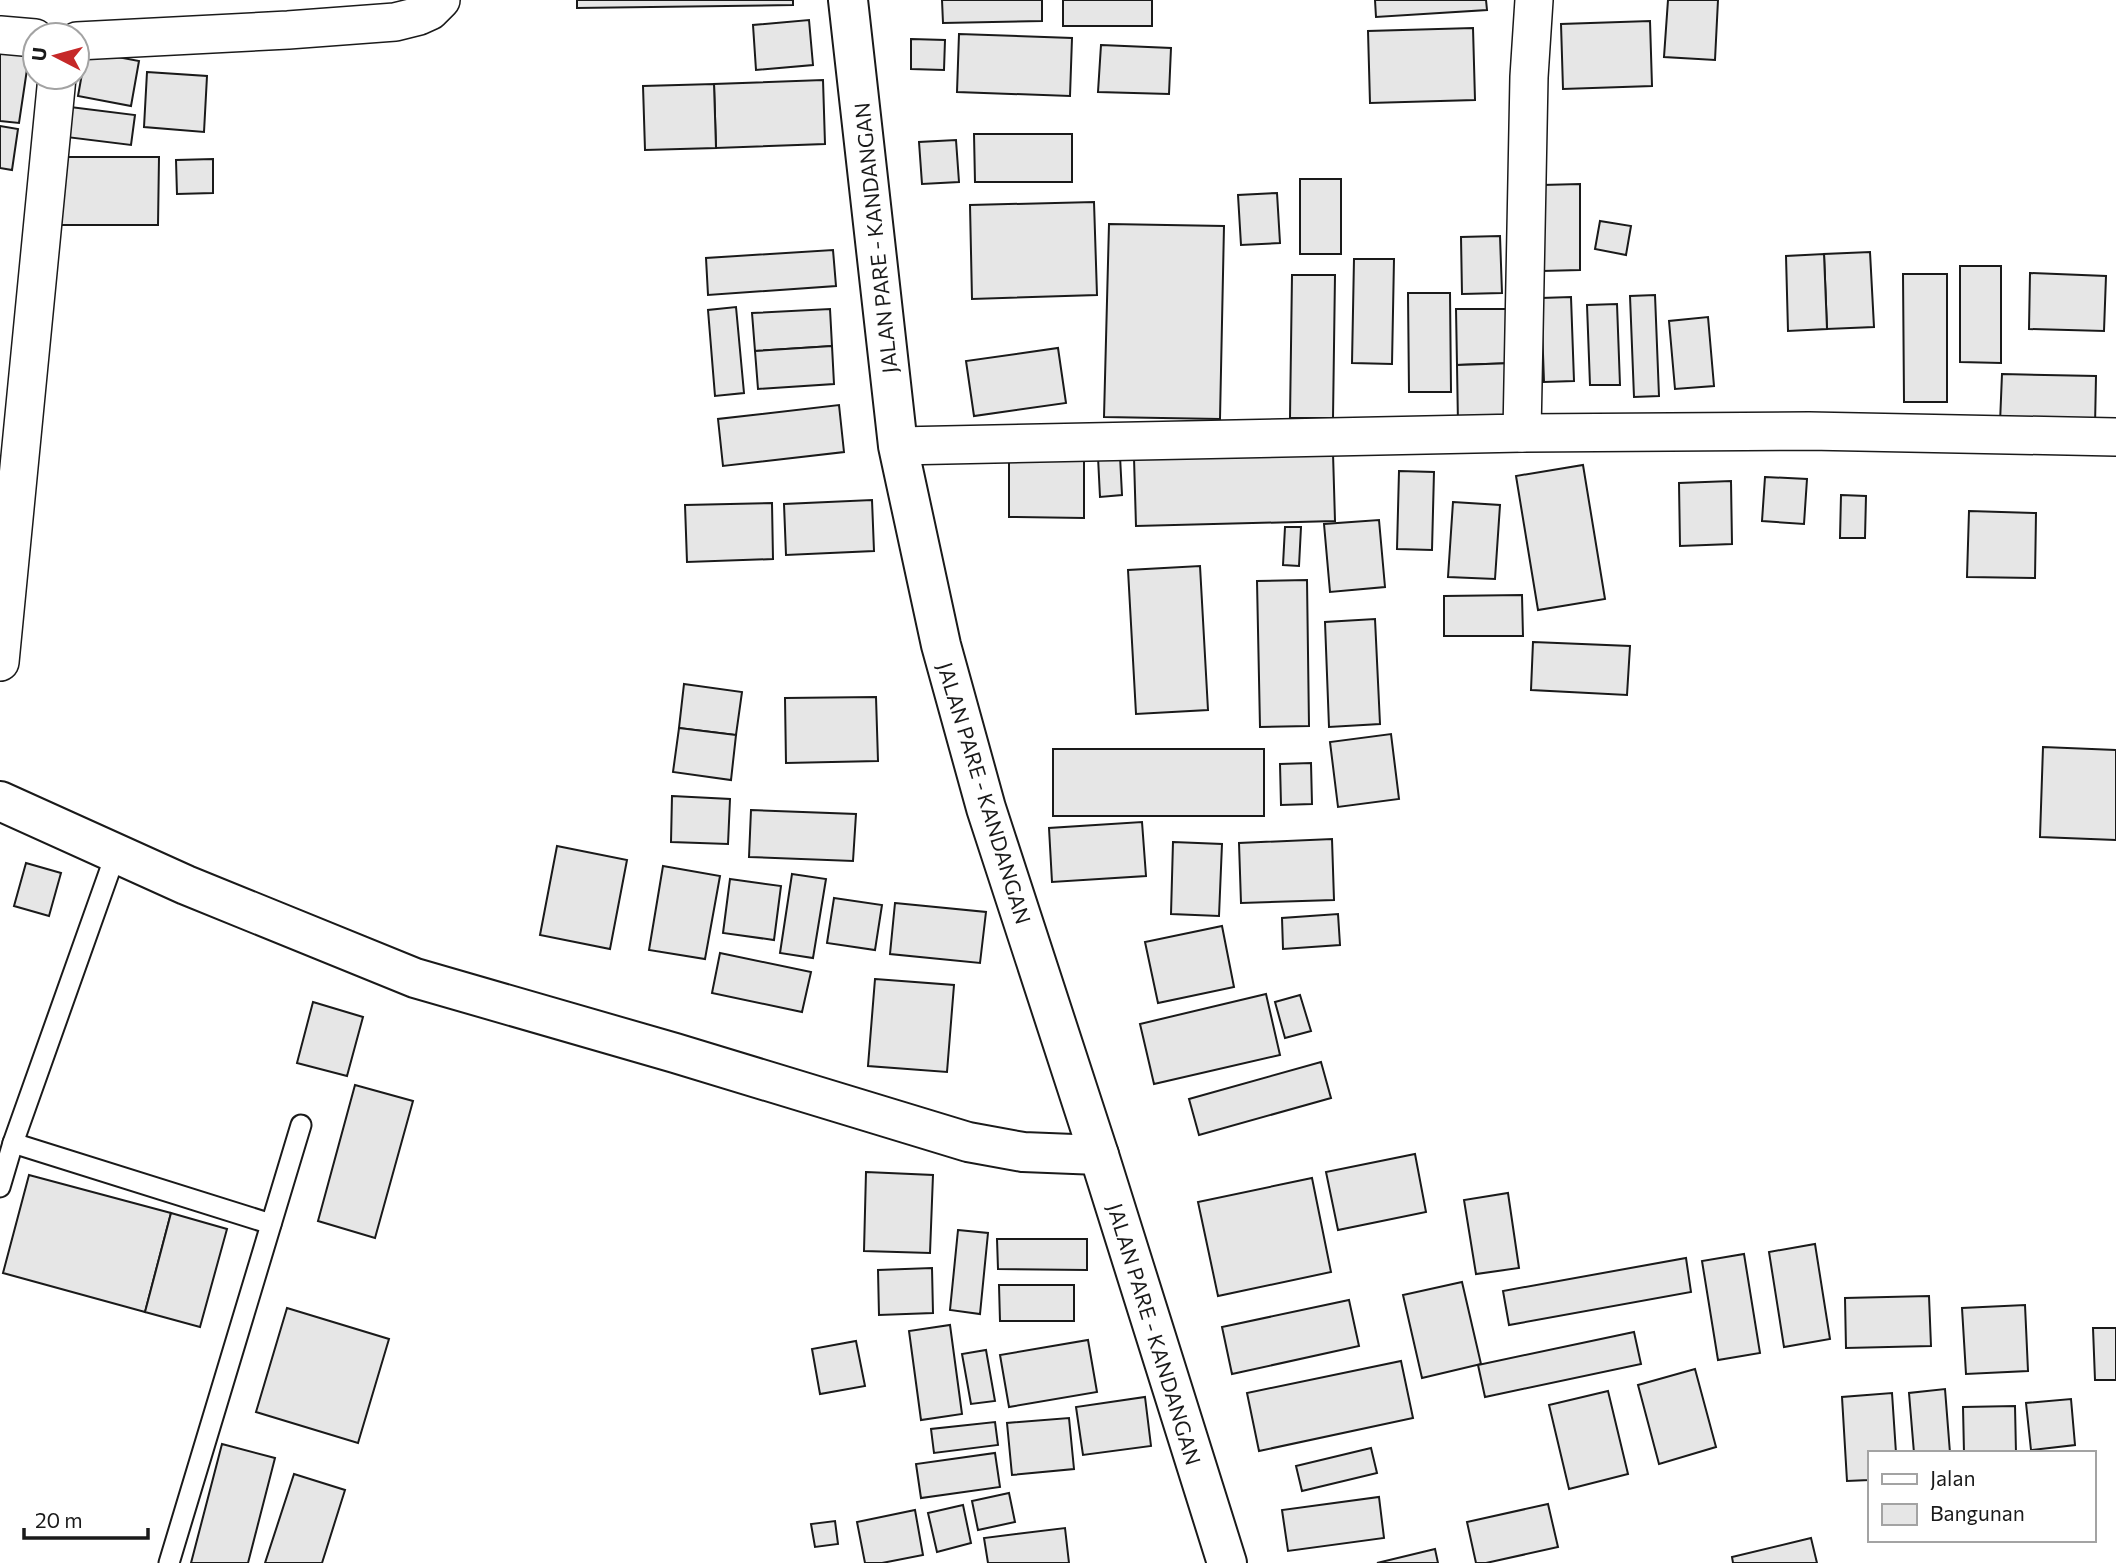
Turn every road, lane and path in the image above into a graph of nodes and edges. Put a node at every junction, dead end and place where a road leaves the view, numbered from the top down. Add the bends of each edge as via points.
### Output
1 (441, 0) edge
2 (848, 0) edge
3 (1534, 0) edge
4 (0, 35) edge
5 (21, 37) edge
6 (91, 40) edge
7 (56, 91) edge
8 (1522, 433) junction
9 (2116, 437) edge
10 (898, 446) junction
11 (0, 662) edge
12 (0, 801) edge
13 (116, 853) junction
14 (301, 1125) dead end
15 (13, 1143) junction
16 (1099, 1155) junction
17 (0, 1187) edge
18 (271, 1224) junction
19 (169, 1563) edge
20 (1227, 1563) edge

1 - 6 street via 429,11 395,22
2 - 10 main road, JALAN PARE - KANDANGAN
3 - 8 street
4 - 5 street
7 - 11 street
8 - 9 street via 1809,431
8 - 10 street
10 - 16 main road, JALAN PARE - KANDANGAN via 940,645 979,783
12 - 13 main road
13 - 15 lane
13 - 16 main road via 415,978 968,1142 1023,1152
14 - 18 lane
15 - 17 lane
15 - 18 lane
16 - 20 main road, JALAN PARE - KANDANGAN
18 - 19 lane

